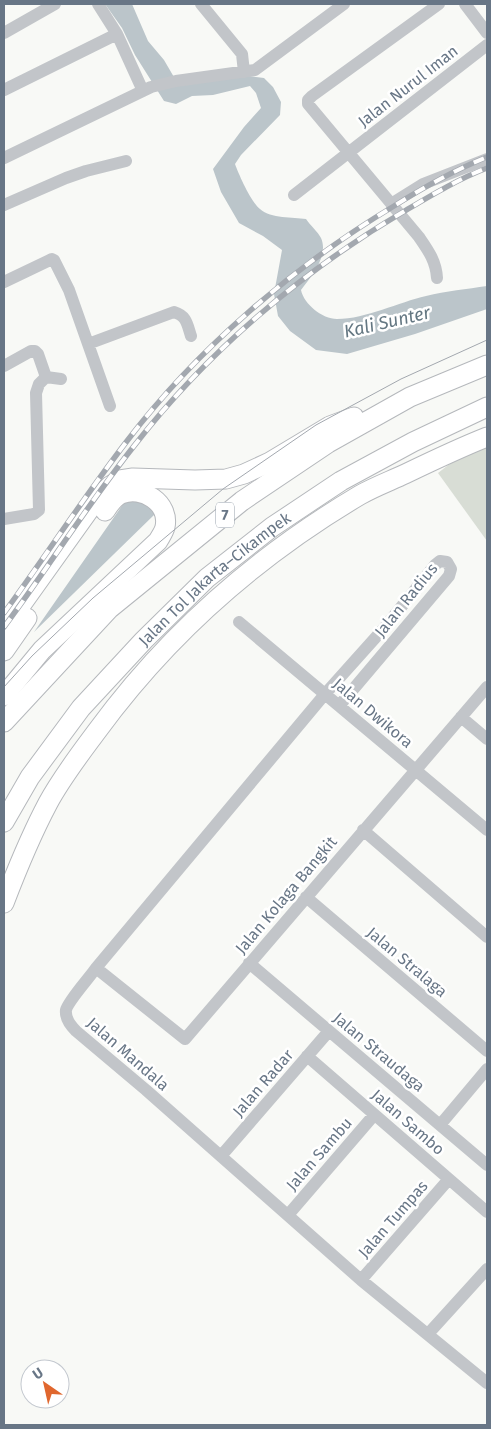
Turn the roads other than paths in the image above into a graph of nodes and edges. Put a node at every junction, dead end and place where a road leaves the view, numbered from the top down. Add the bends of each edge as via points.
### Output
1 (55, 4) edge
2 (98, 4) edge
3 (201, 4) edge
4 (344, 4) edge
5 (439, 4) edge
6 (465, 4) edge
7 (4, 33) edge
8 (487, 33) edge
9 (117, 34) junction
10 (487, 45) edge
11 (244, 72) junction
12 (147, 89) junction
13 (4, 90) edge
14 (350, 153) junction
15 (4, 158) edge
16 (487, 159) edge
17 (126, 161) dead end
18 (294, 195) dead end
19 (391, 204) junction
20 (4, 205) edge
21 (437, 278) dead end
22 (4, 282) edge
23 (191, 336) dead end
24 (88, 344) junction
25 (487, 365) edge
26 (4, 366) edge
27 (46, 378) junction
28 (61, 379) dead end
29 (410, 397) junction
30 (110, 406) dead end
31 (487, 407) edge
32 (487, 437) edge
33 (4, 519) edge
34 (238, 622) dead end
35 (385, 627) junction
36 (4, 629) edge
37 (397, 638) junction
38 (4, 651) edge
39 (487, 687) edge
40 (325, 694) junction
41 (4, 696) edge
42 (340, 706) junction
43 (461, 717) junction
44 (4, 722) edge
45 (487, 739) edge
46 (415, 769) junction
47 (4, 822) edge
48 (363, 830) junction
49 (487, 830) edge
50 (306, 898) junction
51 (4, 903) edge
52 (487, 937) edge
53 (249, 963) junction
54 (96, 968) junction
55 (329, 1031) junction
56 (487, 1052) edge
57 (307, 1056) junction
58 (487, 1069) edge
59 (374, 1114) junction
60 (440, 1125) junction
61 (221, 1156) junction
62 (487, 1165) edge
63 (449, 1179) junction
64 (487, 1212) edge
65 (288, 1215) junction
66 (487, 1268) edge
67 (361, 1280) junction
68 (428, 1334) junction
69 (487, 1383) edge

1 - 7 street
2 - 9 street
3 - 11 street via 242,54
4 - 11 street via 255,70
5 - 14 street via 308,100
6 - 8 street
9 - 12 street
9 - 13 street
10 - 14 street, Jalan Nurul Iman
11 - 12 street via 176,81
12 - 15 street
14 - 18 street, Jalan Nurul Iman
14 - 19 street
16 - 19 street via 423,184
17 - 20 street via 66,178
19 - 21 street via 431,254 437,267
22 - 24 street via 54,260
23 - 24 street via 185,318 174,312
24 - 30 street
25 - 29 highway, 7
26 - 27 street via 35,351
27 - 28 street
27 - 33 street via 36,393 38,510 34,514
29 - 36 highway via 330,426 244,474 226,479 120,480 100,496
29 - 44 highway, 7 via 328,443 242,501 109,609
31 - 47 highway, Jalan Tol Jakarta–Cikampek / 7 via 341,481 272,527 207,578 81,708 30,777
32 - 51 highway via 362,494 304,530 209,605 130,686 73,764 35,829
34 - 40 street, Jalan Dwikora
35 - 37 street
35 - 37 street, Jalan Radius via 435,564 447,562 451,568 449,576
35 - 40 street, Jalan Radius
37 - 42 street, Jalan Radius
38 - 41 highway via 119,495 131,491 145,492 156,500 165,513 165,527 158,541 42,650
39 - 43 street, Jalan Kolaga Bangkit
40 - 42 street, Jalan Dwikora
40 - 54 street, Jalan Mandala
42 - 46 street, Jalan Dwikora
43 - 45 street
43 - 46 street, Jalan Kolaga Bangkit
46 - 48 street, Jalan Kolaga Bangkit
46 - 49 street, Jalan Dwikora
48 - 50 street, Jalan Kolaga Bangkit
48 - 52 street
50 - 53 street, Jalan Kolaga Bangkit
50 - 56 street, Jalan Stralaga
53 - 54 street, Jalan Kolaga Bangkit via 185,1039
53 - 55 street, Jalan Straudaga
54 - 61 street, Jalan Mandala via 66,1009 72,1027
55 - 57 street, Jalan Radar
55 - 60 street, Jalan Straudaga
57 - 59 street, Jalan Sambo
57 - 61 street, Jalan Radar
58 - 60 street
59 - 63 street, Jalan Sambo
59 - 65 street, Jalan Sambu
60 - 62 street, Jalan Straudaga
61 - 65 street, Jalan Mandala
63 - 64 street, Jalan Sambo
63 - 67 street, Jalan Tumpas
65 - 67 street, Jalan Mandala
66 - 68 street
67 - 68 street, Jalan Mandala
68 - 69 street, Jalan Mandala

